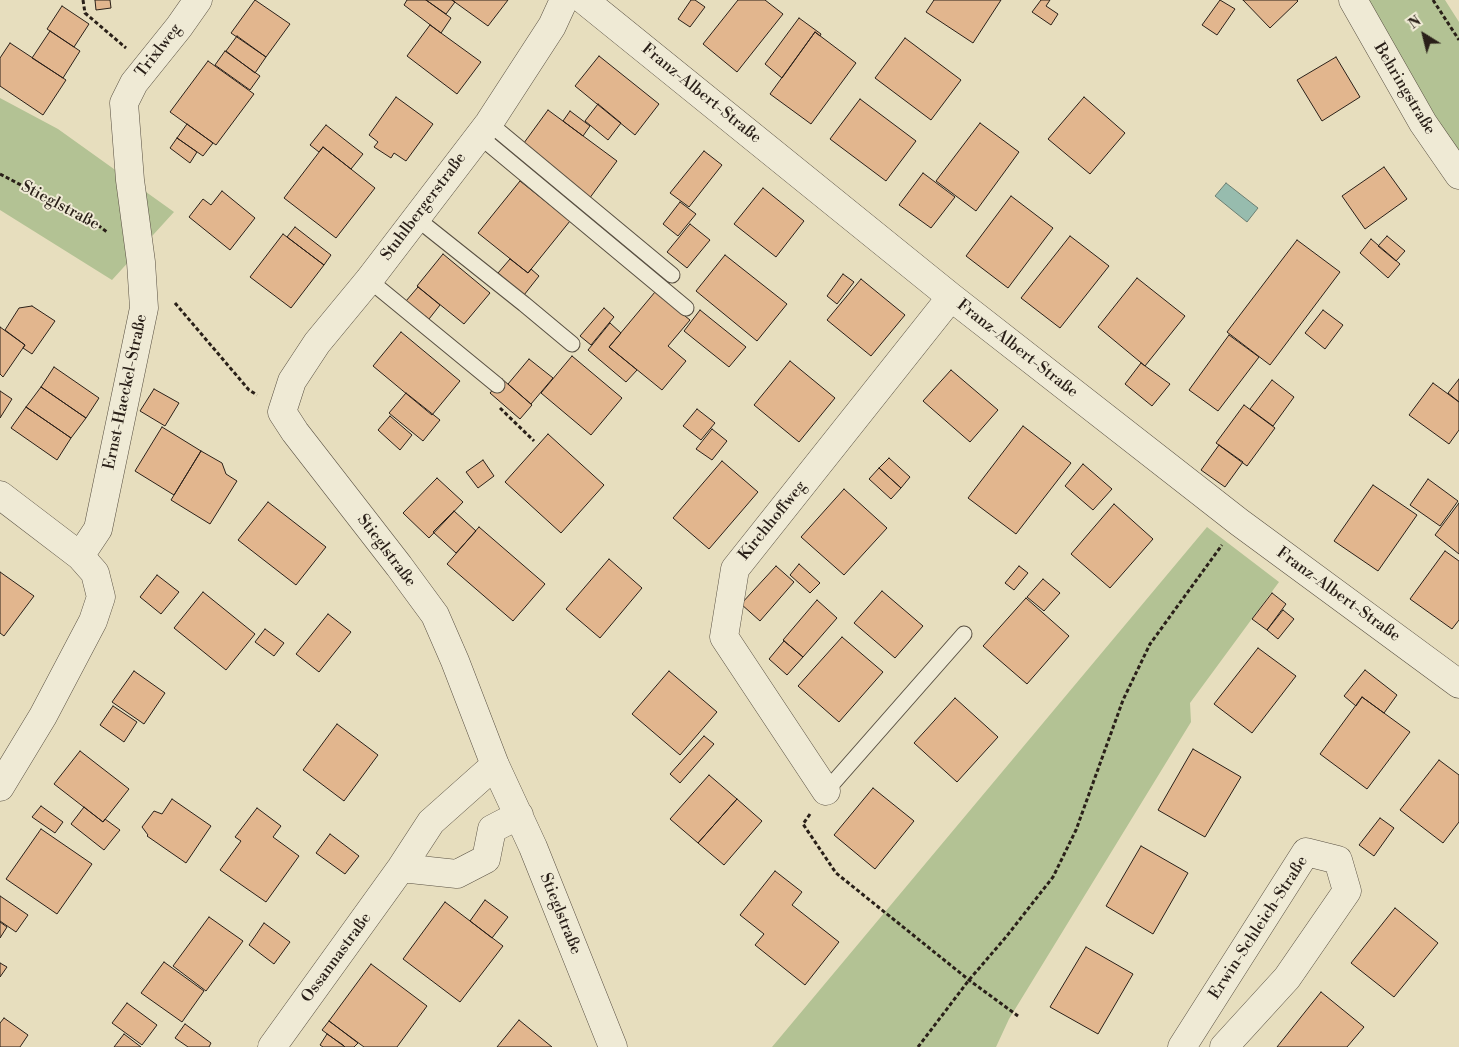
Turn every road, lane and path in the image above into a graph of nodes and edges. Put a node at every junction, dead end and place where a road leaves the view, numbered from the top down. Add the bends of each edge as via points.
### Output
1 (83, 0) edge
2 (198, 0) edge
3 (564, 0) edge
4 (584, 0) edge
5 (1353, 0) edge
6 (1433, 0) edge
7 (1459, 40) edge
8 (147, 67) junction
9 (124, 103) joint
10 (484, 129) junction
11 (0, 174) edge
12 (1459, 175) edge
13 (416, 218) junction
14 (141, 262) junction
15 (672, 275) dead end
16 (369, 280) junction
17 (951, 297) junction
18 (171, 299) dead end
19 (686, 308) dead end
20 (572, 344) dead end
21 (491, 381) joint
22 (282, 412) junction
23 (534, 440) dead end
24 (0, 495) edge
25 (1239, 522) junction
26 (88, 564) junction
27 (964, 634) dead end
28 (1459, 684) edge
29 (495, 764) junction
30 (0, 787) edge
31 (826, 791) junction
32 (519, 815) junction
33 (401, 868) junction
34 (969, 980) junction
35 (1018, 1016) dead end
36 (272, 1047) edge
37 (613, 1047) edge
38 (918, 1047) edge
39 (1182, 1047) edge
40 (1224, 1047) edge

1 - 8 path via 86,13
2 - 8 street, Trixlweg
3 - 10 street, Stuhlbergerstraße via 552,26
4 - 17 street, Franz-Albert-Straße
5 - 12 street, Behringstraße via 1423,123
6 - 7 path
8 - 9 street, Trixlweg
9 - 14 street, Ernst-Haeckel-Straße
10 - 13 street, Stuhlbergerstraße
10 - 15 lane
10 - 19 lane
11 - 14 path, Stieglstraße via 99,226
13 - 16 street, Stuhlbergerstraße
13 - 20 lane
14 - 26 street, Ernst-Haeckel-Straße via 144,308
16 - 21 lane
16 - 22 street, Stuhlbergerstraße via 317,343 292,381
17 - 25 street, Franz-Albert-Straße
17 - 31 street, Kirchhoffweg via 735,569 724,637
18 - 22 path via 249,390
21 - 23 path via 486,396
22 - 29 street, Stieglstraße via 435,615
24 - 26 street
25 - 28 street, Franz-Albert-Straße
25 - 34 path via 1150,644 1123,700 1076,830 1053,877
26 - 30 street via 101,597 93,621 43,716
27 - 31 lane
29 - 32 street, Stieglstraße
29 - 33 street, Ossannastraße via 431,822
31 - 34 path via 803,824 836,873
32 - 33 street via 492,829 486,859 457,874
32 - 37 street, Stieglstraße
33 - 36 street, Ossannastraße
34 - 35 path
34 - 38 path
39 - 40 street, Erwin-Schleich-Straße via 1306,852 1338,860 1347,891 1287,978

